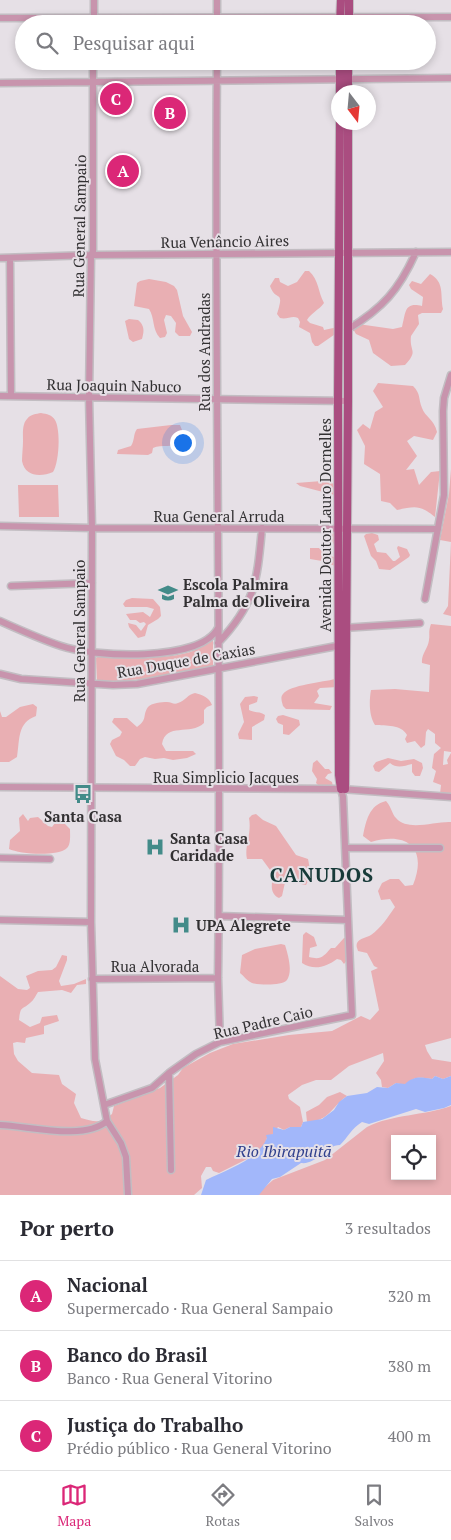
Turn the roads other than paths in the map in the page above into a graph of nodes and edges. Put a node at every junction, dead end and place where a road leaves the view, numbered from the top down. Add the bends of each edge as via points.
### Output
1 (94, 0) edge
2 (217, 0) edge
3 (341, 0) edge
4 (349, 0) edge
5 (94, 15) edge
6 (217, 15) edge
7 (344, 15) edge
8 (346, 15) edge
9 (451, 16) edge
10 (436, 17) edge
11 (0, 18) edge
12 (15, 18) edge
13 (94, 70) edge
14 (217, 70) edge
15 (342, 70) edge
16 (346, 70) edge
17 (451, 78) edge
18 (216, 80) junction
19 (344, 80) junction
20 (93, 82) junction
21 (0, 83) edge
22 (342, 85) edge
23 (346, 85) edge
24 (344, 130) edge
25 (343, 252) junction
26 (416, 252) junction
27 (451, 252) edge
28 (216, 254) junction
29 (91, 255) junction
30 (0, 258) edge
31 (10, 258) junction
32 (339, 296) junction
33 (347, 296) junction
34 (348, 330) junction
35 (451, 375) edge
36 (0, 396) edge
37 (12, 396) junction
38 (89, 397) junction
39 (217, 399) junction
40 (338, 401) junction
41 (348, 401) junction
42 (0, 526) edge
43 (92, 528) junction
44 (219, 528) junction
45 (262, 528) junction
46 (343, 529) junction
47 (438, 529) junction
48 (92, 583) junction
49 (11, 586) dead end
50 (425, 599) dead end
51 (0, 621) edge
52 (420, 623) dead end
53 (219, 624) junction
54 (342, 628) junction
55 (218, 643) junction
56 (343, 644) junction
57 (91, 652) junction
58 (218, 668) junction
59 (0, 674) edge
60 (92, 684) junction
61 (0, 788) edge
62 (91, 788) junction
63 (218, 790) junction
64 (343, 792) junction
65 (451, 797) edge
66 (345, 848) junction
67 (440, 848) dead end
68 (0, 858) edge
69 (50, 859) dead end
70 (219, 916) junction
71 (0, 920) edge
72 (348, 920) junction
73 (91, 922) junction
74 (218, 978) junction
75 (92, 979) junction
76 (352, 1015) joint
77 (220, 1042) junction
78 (169, 1072) junction
79 (104, 1104) junction
80 (107, 1121) junction
81 (0, 1125) edge
82 (171, 1170) dead end
83 (128, 1195) edge

1 - 5 street
2 - 6 street
3 - 7 main road
4 - 8 main road
9 - 10 street
11 - 12 street
13 - 20 street, Rua General Sampaio
14 - 18 street, Rua dos Andradas
15 - 19 main road
16 - 19 main road
17 - 19 street
18 - 19 street
18 - 20 street
18 - 28 street, Rua dos Andradas
19 - 22 main road
19 - 23 main road
20 - 21 street
20 - 29 street, Rua General Sampaio
24 - 25 main road
25 - 26 street, Rua Venâncio Aires
25 - 28 street, Rua Venâncio Aires
25 - 32 main road, Avenida Doutor Lauro Dornelles
25 - 33 main road, Avenida Doutor Lauro Dornelles
26 - 27 street, Rua Venâncio Aires
26 - 34 street via 401,282 383,304
28 - 29 street, Rua Venâncio Aires
28 - 39 street, Rua dos Andradas
29 - 31 street, Rua Venâncio Aires
29 - 38 street, Rua General Sampaio
30 - 31 street, Rua Venâncio Aires
31 - 37 street
32 - 33 main road
32 - 40 main road, Avenida Doutor Lauro Dornelles
33 - 34 main road, Avenida Doutor Lauro Dornelles
34 - 41 main road, Avenida Doutor Lauro Dornelles
35 - 47 street via 444,398 444,496
36 - 37 street, Rua Joaquin Nabuco
37 - 38 street, Rua Joaquin Nabuco
38 - 39 street, Rua Joaquin Nabuco
38 - 43 street, Rua General Sampaio
39 - 40 street, Rua Joaquin Nabuco
39 - 44 street, Rua dos Andradas
40 - 41 street, Rua Joaquin Nabuco
40 - 46 main road, Avenida Doutor Lauro Dornelles
41 - 46 main road, Avenida Doutor Lauro Dornelles
42 - 43 street, Rua General Arruda
43 - 44 street, Rua General Arruda
43 - 48 street, Rua General Sampaio
44 - 45 street, Rua General Arruda
44 - 53 street, Rua dos Andradas
45 - 46 street, Rua General Arruda
45 - 55 street via 254,589 242,614
46 - 47 street, Rua General Arruda
46 - 54 main road, Avenida Doutor Lauro Dornelles
47 - 50 street
48 - 49 street
48 - 57 street, Rua General Sampaio
51 - 57 street via 61,646
52 - 54 street
53 - 55 street, Rua dos Andradas
53 - 57 street via 206,640 184,650 159,654
54 - 56 main road, Avenida Doutor Lauro Dornelles
55 - 58 street, Rua dos Andradas
56 - 58 street, Rua Duque de Caxias
56 - 64 main road, Avenida Doutor Lauro Dornelles
57 - 60 street, Rua General Sampaio
58 - 60 street, Rua Duque de Caxias via 137,684
58 - 63 street, Rua dos Andradas
59 - 60 street, Rua Duque de Caxias via 21,679
60 - 62 street, Rua General Sampaio
61 - 62 street, Rua Simplicio Jacques
62 - 63 street, Rua Simplicio Jacques
62 - 73 street, Rua General Sampaio
63 - 64 street, Rua Simplicio Jacques
63 - 70 street, Rua dos Andradas
64 - 65 street, Rua Simplicio Jacques
64 - 66 street, Avenida Doutor Lauro Dornelles
66 - 67 street
66 - 72 street, Avenida Doutor Lauro Dornelles
68 - 69 street
70 - 72 street
70 - 74 street, Rua dos Andradas
71 - 73 street
72 - 76 street, Avenida Doutor Lauro Dornelles
73 - 75 street, Rua General Sampaio
74 - 75 street, Rua Alvorada
74 - 77 street, Rua dos Andradas
75 - 79 street, Rua General Sampaio via 95,1059
76 - 77 street, Rua Padre Caio
77 - 78 street, Rua Padre Caio
78 - 79 street, Rua Padre Caio via 152,1088
78 - 82 street
79 - 80 street, Rua General Sampaio
80 - 81 street via 102,1126 71,1131
80 - 83 street, Rua General Sampaio via 126,1157

